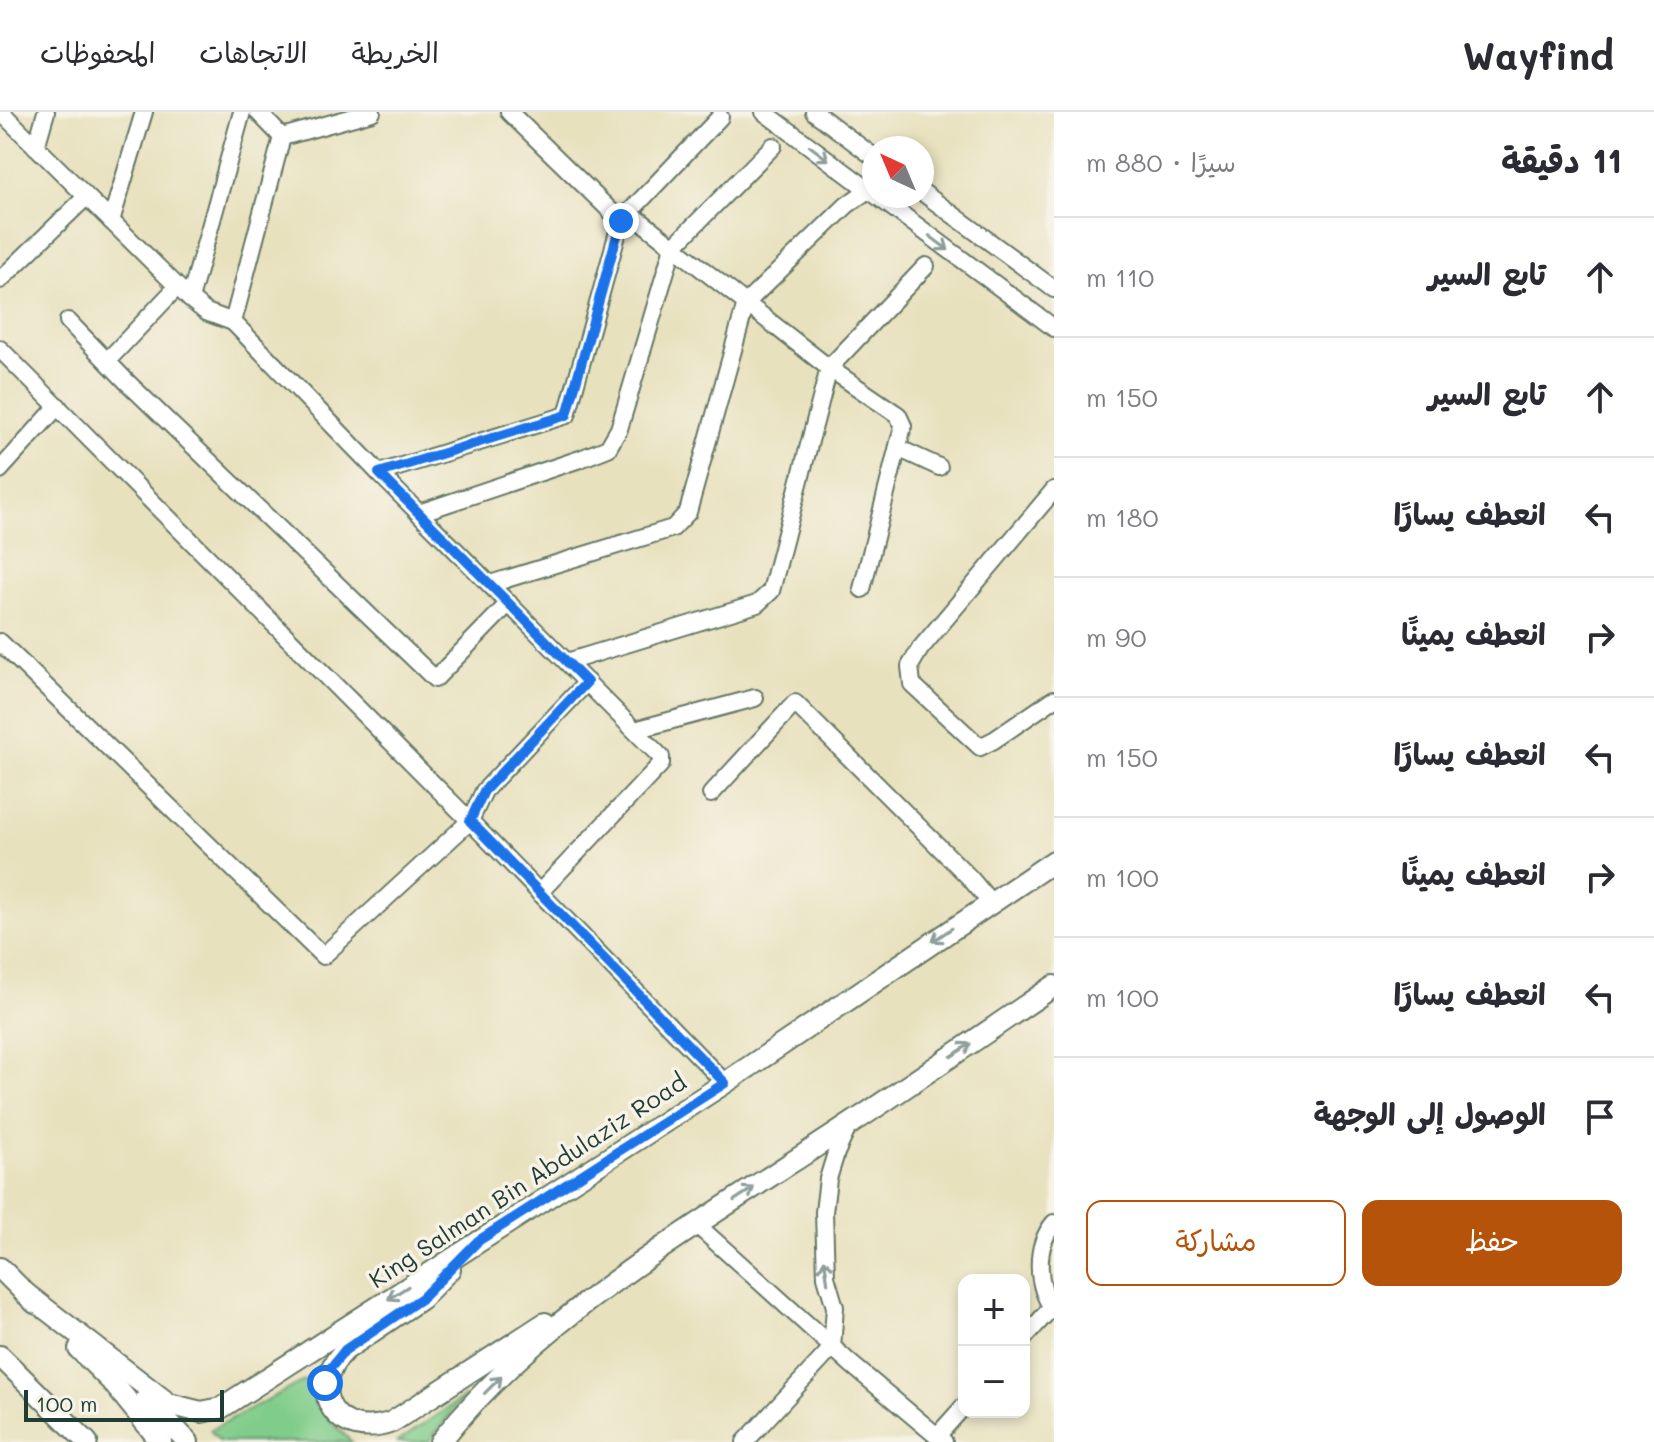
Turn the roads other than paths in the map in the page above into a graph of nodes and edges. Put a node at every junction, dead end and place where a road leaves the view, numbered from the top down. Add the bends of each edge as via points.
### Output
1 (46, 112) edge
2 (144, 112) edge
3 (242, 112) edge
4 (258, 112) edge
5 (372, 112) edge
6 (509, 112) edge
7 (764, 112) edge
8 (814, 112) edge
9 (720, 117) dead end
10 (3, 119) edge
11 (282, 137) junction
12 (773, 146) dead end
13 (36, 147) junction
14 (862, 148) edge
15 (862, 185) edge
16 (86, 197) junction
17 (862, 198) edge
18 (934, 201) edge
19 (893, 208) edge
20 (111, 221) junction
21 (621, 221) junction
22 (673, 247) junction
23 (926, 266) dead end
24 (0, 280) edge
25 (1054, 289) edge
26 (183, 293) junction
27 (746, 303) junction
28 (68, 321) dead end
29 (233, 322) junction
30 (1054, 328) edge
31 (0, 349) edge
32 (107, 361) junction
33 (829, 368) junction
34 (58, 406) junction
35 (898, 448) junction
36 (939, 467) dead end
37 (0, 470) edge
38 (379, 473) junction
39 (1054, 490) edge
40 (419, 513) junction
41 (490, 584) junction
42 (862, 589) dead end
43 (509, 603) junction
44 (0, 642) edge
45 (567, 662) junction
46 (587, 682) junction
47 (755, 698) dead end
48 (1054, 699) edge
49 (635, 730) junction
50 (711, 794) dead end
51 (470, 821) junction
52 (1054, 861) edge
53 (539, 893) junction
54 (991, 903) junction
55 (1054, 986) edge
56 (725, 1083) junction
57 (849, 1125) junction
58 (1054, 1223) edge
59 (697, 1225) junction
60 (478, 1241) junction
61 (661, 1248) junction
62 (0, 1268) edge
63 (25, 1293) junction
64 (1053, 1309) edge
65 (1030, 1332) edge
66 (94, 1347) junction
67 (832, 1348) junction
68 (0, 1358) edge
69 (958, 1414) edge
70 (940, 1439) edge
71 (68, 1442) edge
72 (87, 1442) edge
73 (161, 1442) edge
74 (188, 1442) edge
75 (440, 1442) edge
76 (745, 1442) edge

1 - 13 street
2 - 20 street
3 - 26 street
4 - 11 street
5 - 11 street
6 - 21 street
7 -> 15 street
8 - 14 street
9 - 21 street
10 - 13 street
11 - 29 street
12 - 22 street
13 - 16 street
16 - 20 street
16 - 24 street
17 - 27 street via 847,205
18 - 25 street
19 -> 30 street
20 - 26 street
21 - 22 street via 638,219
21 - 38 street via 567,415
22 - 27 street
22 - 40 street via 619,429 608,448
23 - 33 street
26 - 29 street via 206,312
26 - 32 street
27 - 33 street
27 - 41 street via 688,512 673,528
28 - 32 street
29 - 38 street
31 - 34 street
32 - 43 street via 435,679
33 - 35 street via 898,415 903,426
33 - 45 street via 771,591 757,604
34 - 37 street
34 - 51 street
35 - 36 street
35 - 42 street
38 - 40 street
39 - 48 street via 910,666 912,684 980,747
40 - 41 street
41 - 43 street
43 - 45 street
44 - 51 street via 323,956
45 - 46 street
46 - 49 street
46 - 51 street via 484,791
47 - 49 street
49 - 53 street via 661,757 661,764
50 - 54 street via 795,703
51 - 53 street
52 - 54 main road, King Salman Bin Abdulaziz Road
53 - 56 street
54 -> 56 main road, King Salman Bin Abdulaziz Road
57 -> 55 main road
56 - 60 main road, King Salman Bin Abdulaziz Road
59 -> 57 main road
67 -> 57 street via 835,1307 826,1277 824,1212 828,1179
58 - 64 street via 1045,1234 1040,1257 1043,1294
59 - 61 main road
59 - 67 street
60 - 61 main road via 422,1298 336,1359 325,1383 326,1396 343,1419 363,1428 392,1422
60 -> 66 main road, King Salman Bin Abdulaziz Road via 221,1408 201,1412 169,1404
75 -> 61 main road via 534,1346
62 - 63 main road
63 - 66 main road, King Salman Bin Abdulaziz Road
63 - 73 main road via 113,1383
64 - 65 street
66 - 74 main road
67 - 70 street
67 - 76 street
68 - 71 main road
68 - 72 main road
69 - 70 street

